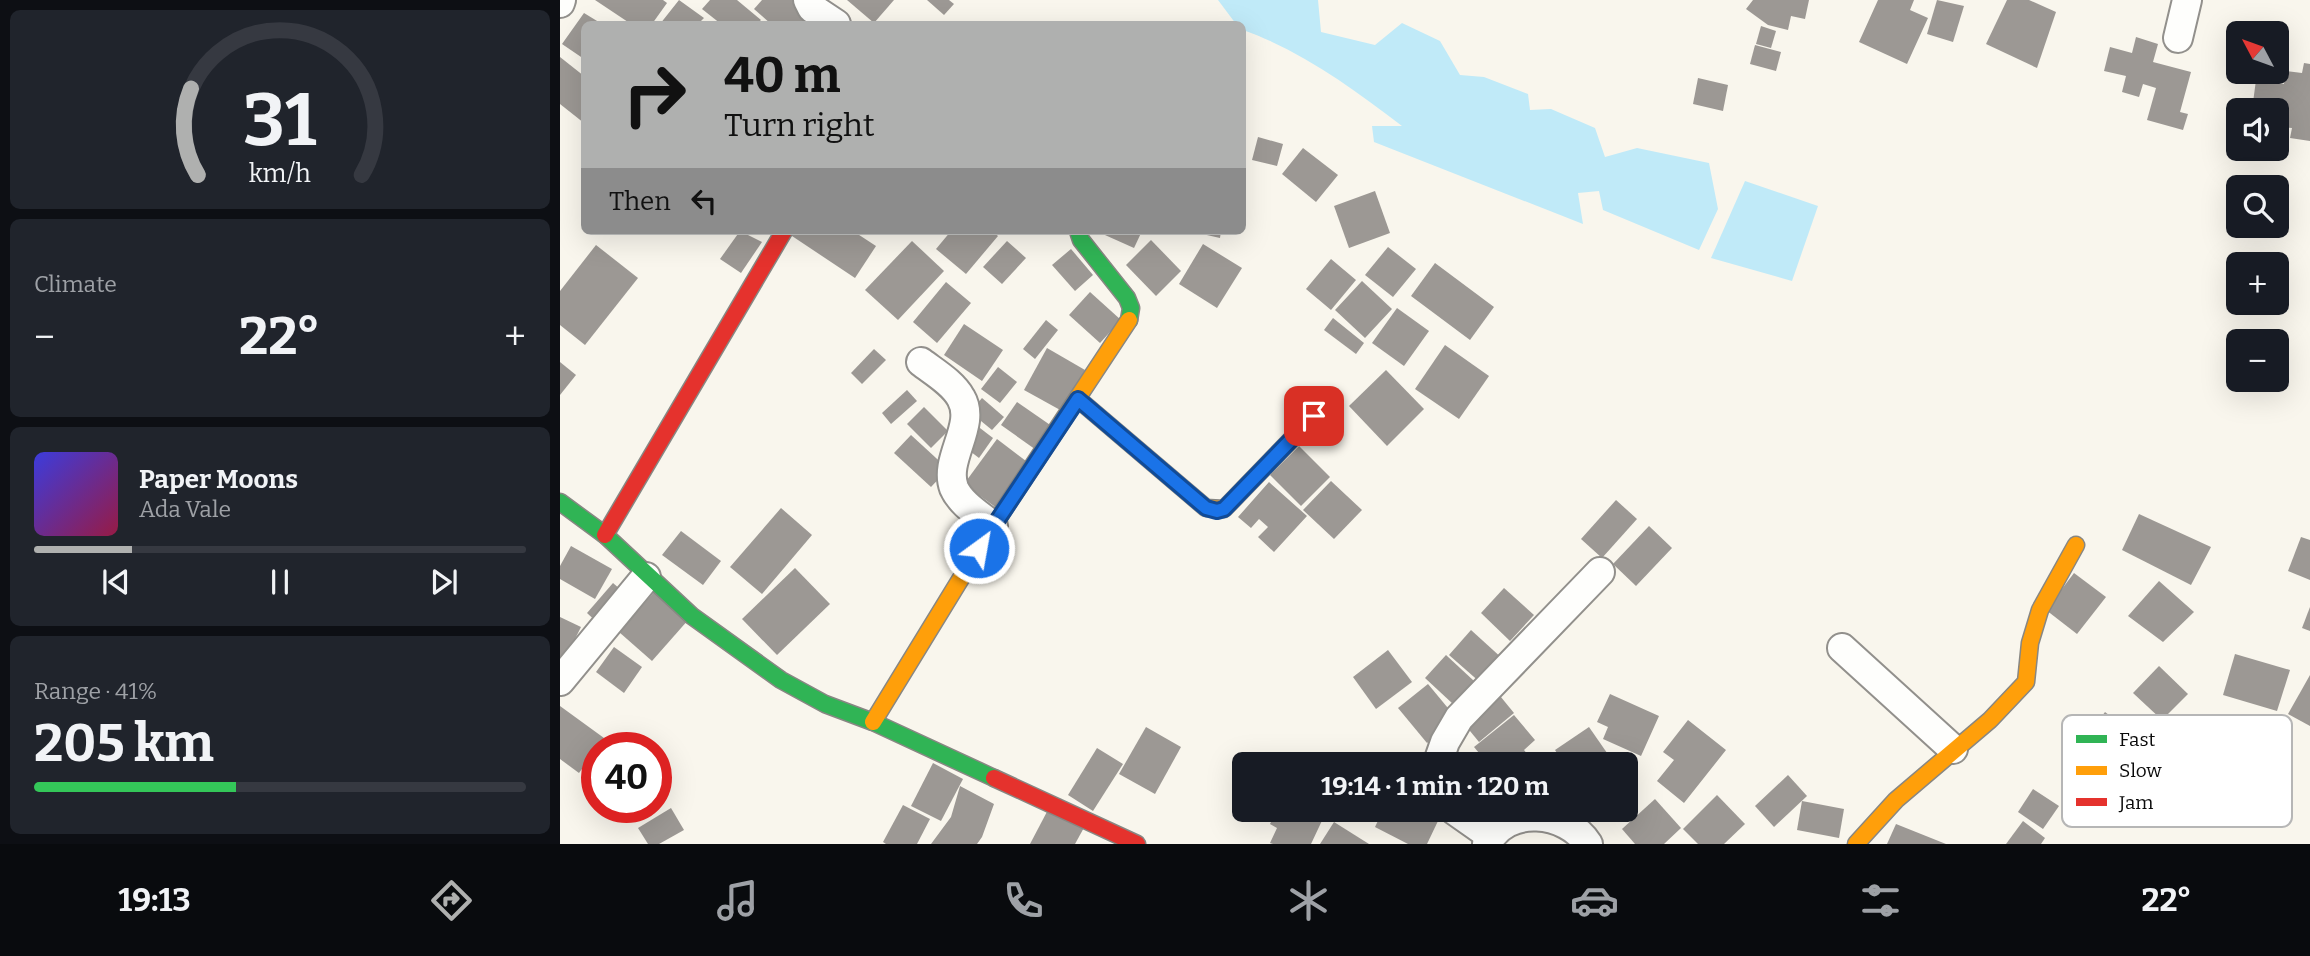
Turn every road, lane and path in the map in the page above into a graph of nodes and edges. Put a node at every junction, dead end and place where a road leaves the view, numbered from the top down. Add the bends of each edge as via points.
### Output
1 (808, 0) edge
2 (2188, 0) edge
3 (832, 21) edge
4 (2178, 38) dead end
5 (783, 235) edge
6 (1081, 235) edge
7 (921, 362) dead end
8 (1078, 399) junction
9 (1314, 416) dead end
10 (560, 502) edge
11 (993, 526) junction
12 (604, 535) junction
13 (2076, 545) dead end
14 (1600, 572) dead end
15 (646, 577) junction
16 (1842, 648) dead end
17 (560, 681) edge
18 (873, 722) junction
19 (1953, 749) junction
20 (1442, 752) edge
21 (1468, 822) edge
22 (1489, 840) edge
23 (1137, 844) edge
24 (1588, 844) edge
25 (1856, 844) edge

1 - 3 street
2 - 4 street
5 - 12 street
6 - 8 street via 1131,308 1123,333
7 - 11 street via 963,400 954,487 962,500
8 - 9 street via 1206,508 1217,511
8 - 11 street
10 - 12 street
11 - 18 street
12 - 15 street
13 - 19 street via 2034,620 2026,682 1990,720
14 - 20 street via 1459,718
15 - 17 street
15 - 18 street via 781,680 825,704
16 - 19 street
18 - 23 street
19 - 25 street
21 - 22 street
22 - 24 street via 1513,821 1544,817 1572,826

